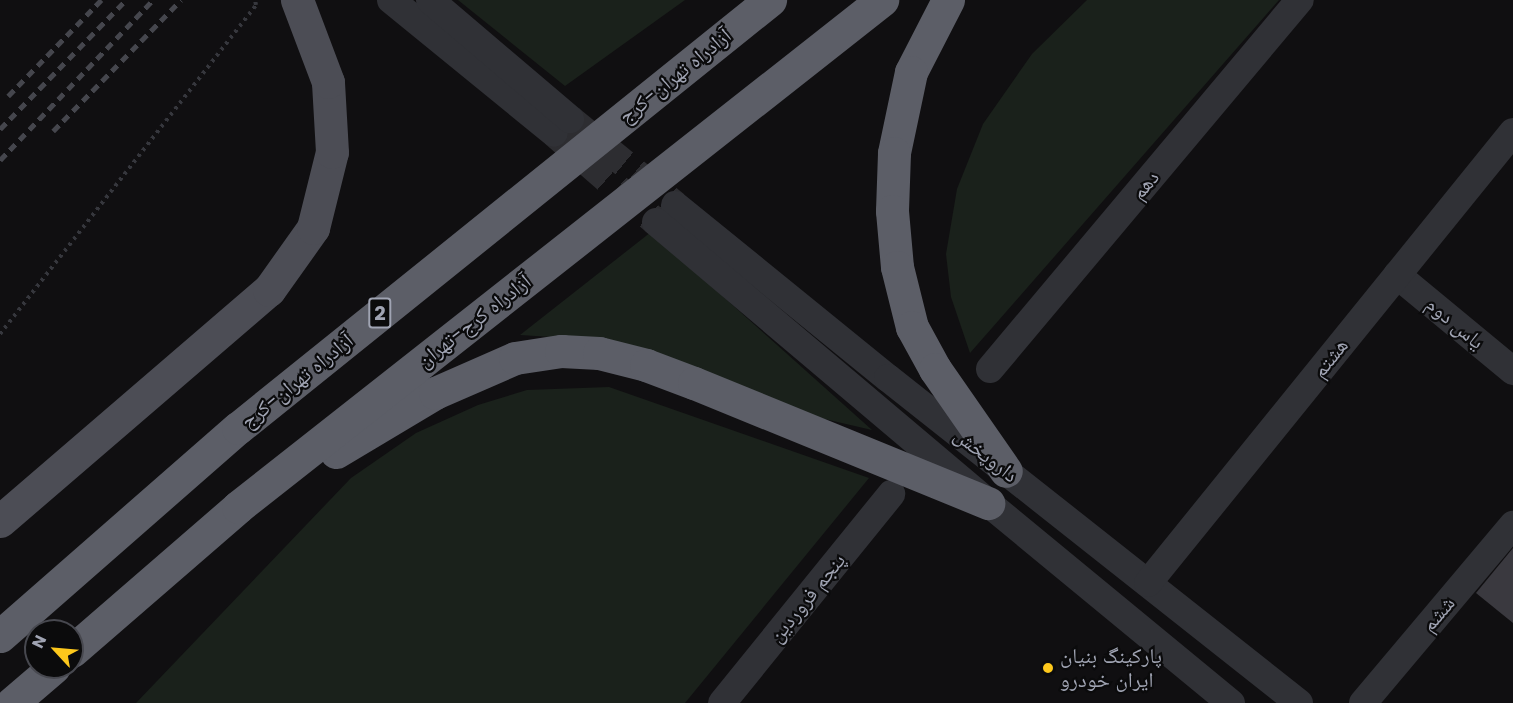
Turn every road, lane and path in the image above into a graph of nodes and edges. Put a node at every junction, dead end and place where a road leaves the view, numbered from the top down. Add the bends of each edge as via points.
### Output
1 (255, 0) edge
2 (297, 0) edge
3 (391, 0) edge
4 (430, 0) edge
5 (770, 0) edge
6 (882, 0) edge
7 (948, 0) edge
8 (1300, 0) edge
9 (1513, 132) edge
10 (1397, 275) junction
11 (0, 334) edge
12 (990, 369) dead end
13 (1513, 371) edge
14 (1006, 471) junction
15 (891, 494) dead end
16 (988, 503) junction
17 (238, 507) junction
18 (0, 521) edge
19 (1513, 525) edge
20 (1148, 583) junction
21 (0, 636) edge
22 (84, 641) edge
23 (40, 679) edge
24 (12, 703) edge
25 (722, 703) edge
26 (1231, 703) edge
27 (1299, 703) edge
28 (1363, 703) edge

1 - 11 path via 256,5
2 - 18 main road via 328,82 332,152 313,228 269,290
3 - 4 street via 562,126
5 - 21 highway, آزادراه تهران-کرج / 2 via 238,428
6 - 17 highway, آزادراه کرج-تهران
7 - 14 highway via 911,72 894,153 892,211 897,267 912,327 935,369
8 - 12 street, دهم
9 - 10 street, هشتم
10 - 13 street, یاس دوم
10 - 20 street, هشتم
14 - 16 street, داروپخش via 665,214
14 - 20 street, داروپخش
15 - 25 street, پنجم فروردین
16 - 17 highway via 646,365 599,353 561,351 515,358 435,393
16 - 26 street, داروپخش
17 - 22 highway, آزادراه کرج-تهران
19 - 28 street, ششم
20 - 27 street, داروپخش
23 - 24 highway

